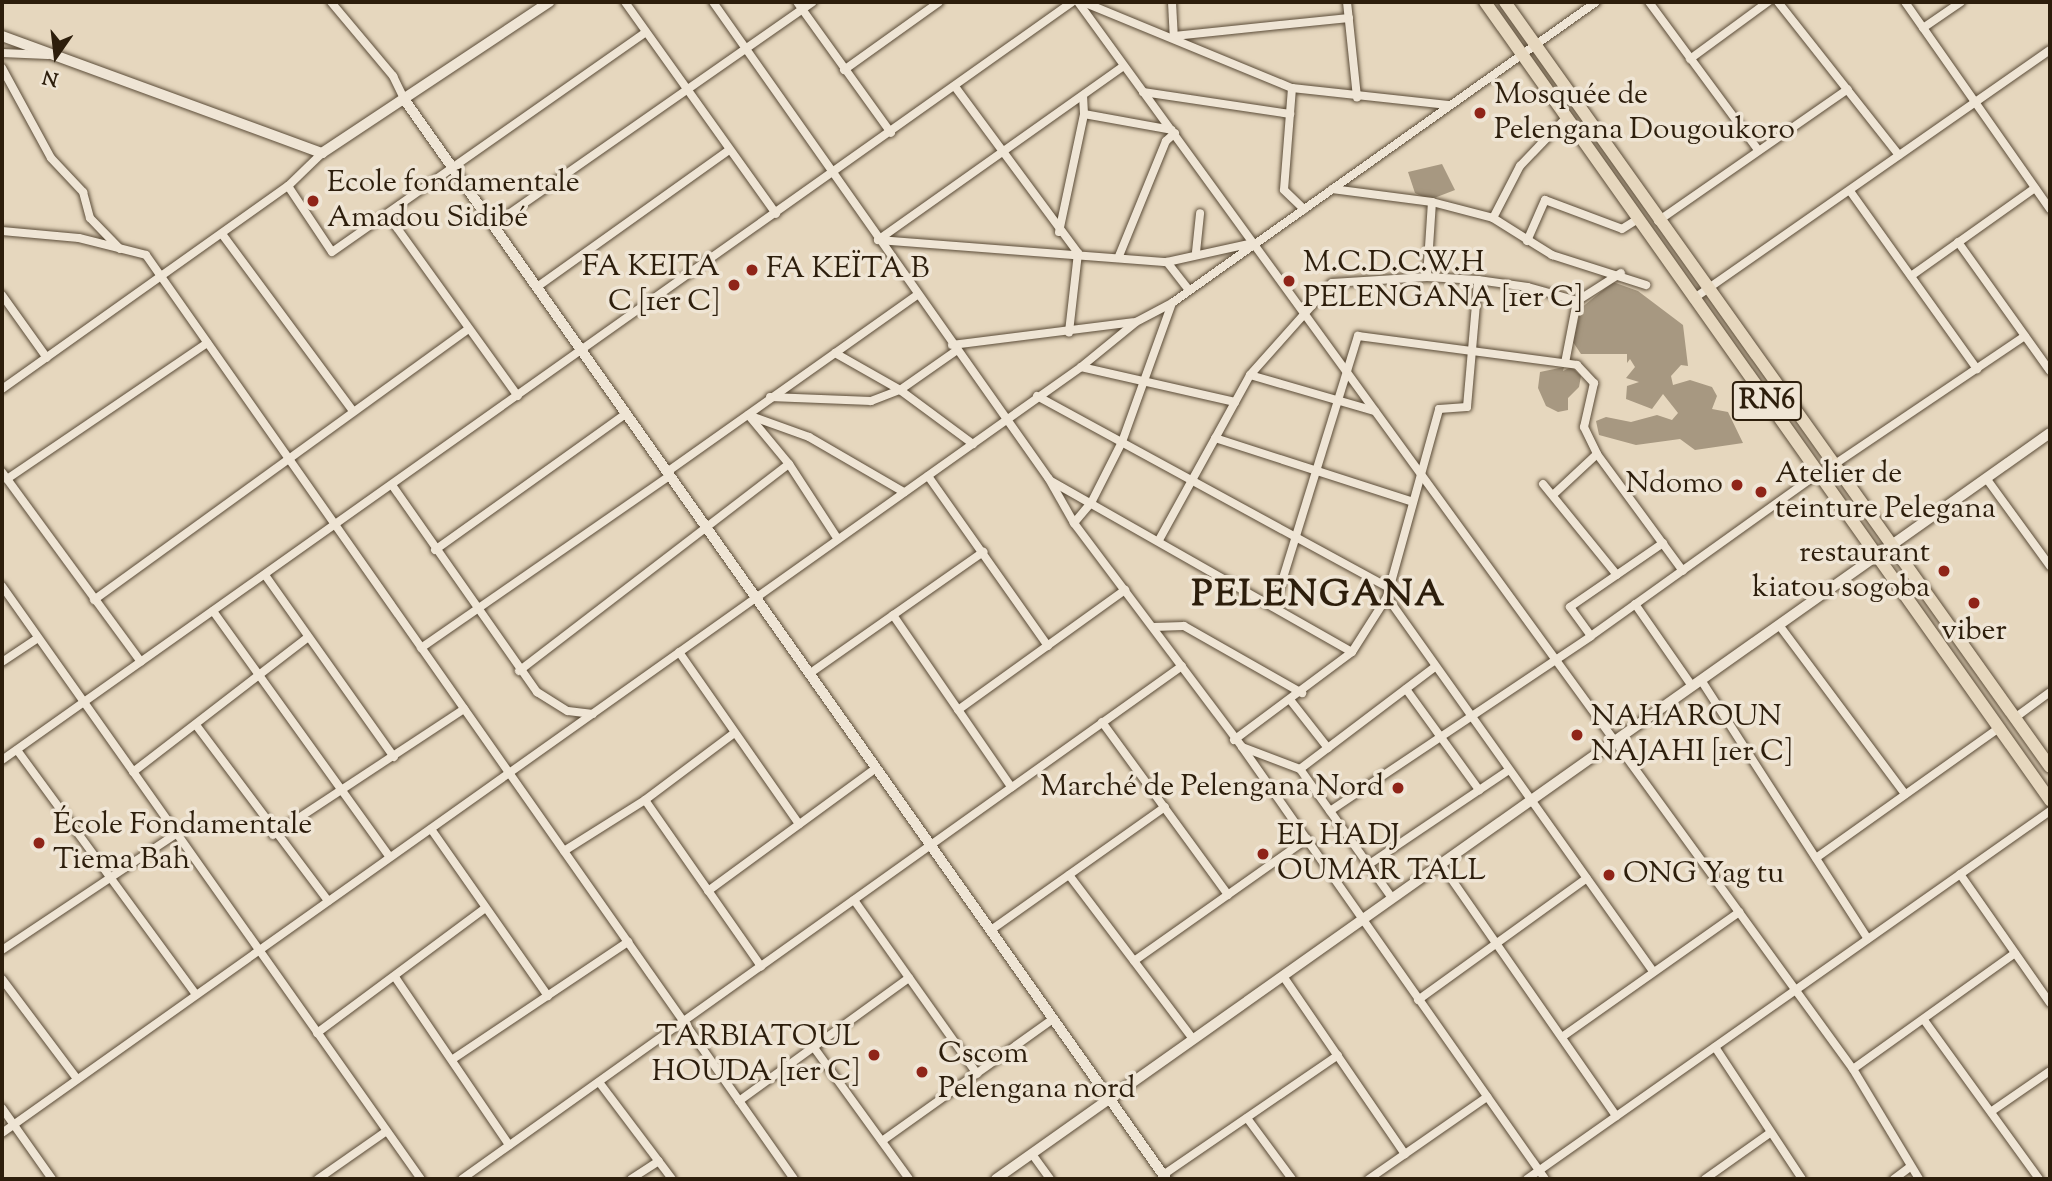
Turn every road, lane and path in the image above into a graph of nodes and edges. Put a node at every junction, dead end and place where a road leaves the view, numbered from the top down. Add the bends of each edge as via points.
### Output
1 (331, 2) edge
2 (549, 2) edge
3 (625, 2) edge
4 (713, 2) edge
5 (813, 2) edge
6 (939, 2) edge
7 (1072, 2) edge
8 (1078, 2) edge
9 (1083, 2) edge
10 (1172, 2) edge
11 (1347, 2) edge
12 (1485, 2) edge
13 (1506, 2) edge
14 (1596, 2) edge
15 (1649, 2) edge
16 (1768, 2) edge
17 (1778, 2) edge
18 (1905, 2) edge
19 (1962, 2) edge
20 (799, 6) edge
21 (1349, 18) junction
22 (1923, 28) junction
23 (646, 32) junction
24 (2, 36) edge
25 (1174, 36) junction
26 (1538, 43) junction
27 (746, 49) junction
28 (2050, 50) edge
29 (2, 53) edge
30 (1523, 53) junction
31 (55, 55) junction
32 (1690, 59) junction
33 (1124, 66) junction
34 (2, 68) edge
35 (844, 70) junction
36 (956, 88) junction
37 (1292, 88) junction
38 (1847, 89) junction
39 (687, 90) junction
40 (1143, 92) junction
41 (1083, 97) junction
42 (1357, 97) junction
43 (404, 99) junction
44 (1975, 102) junction
45 (1448, 105) junction
46 (1084, 114) junction
47 (1290, 114) junction
48 (1568, 116) junction
49 (1174, 131) junction
50 (891, 134) junction
51 (729, 150) junction
52 (1758, 150) junction
53 (322, 153) junction
54 (1001, 154) junction
55 (1899, 155) junction
56 (452, 168) junction
57 (835, 173) junction
58 (288, 186) junction
59 (2035, 188) junction
60 (1332, 189) junction
61 (1850, 191) junction
62 (1432, 202) junction
63 (1304, 209) junction
64 (2050, 209) edge
65 (1200, 213) dead end
66 (776, 214) junction
67 (387, 215) junction
68 (1493, 218) junction
69 (1638, 219) junction
70 (1658, 221) junction
71 (493, 225) junction
72 (2, 231) edge
73 (1059, 232) junction
74 (222, 234) junction
75 (878, 240) junction
76 (1527, 241) junction
77 (1958, 242) junction
78 (1253, 243) junction
79 (120, 248) junction
80 (1196, 252) junction
81 (1078, 253) junction
82 (1119, 256) junction
83 (1167, 262) junction
84 (1621, 274) junction
85 (1910, 276) junction
86 (1427, 277) junction
87 (162, 278) junction
88 (1478, 280) junction
89 (1646, 285) dead end
90 (537, 288) junction
91 (1189, 290) junction
92 (1706, 290) junction
93 (2, 295) edge
94 (917, 295) junction
95 (1693, 299) junction
96 (1577, 301) junction
97 (1172, 303) junction
98 (1305, 314) junction
99 (1136, 322) junction
100 (468, 329) junction
101 (1069, 332) junction
102 (2025, 336) junction
103 (207, 343) junction
104 (954, 348) junction
105 (1476, 348) junction
106 (584, 350) junction
107 (835, 353) junction
108 (47, 358) junction
109 (1565, 363) junction
110 (1081, 368) junction
111 (1977, 369) junction
112 (1346, 371) junction
113 (2050, 371) edge
114 (1250, 375) junction
115 (1145, 381) junction
116 (2, 389) edge
117 (900, 390) junction
118 (518, 396) junction
119 (1037, 396) junction
120 (771, 397) junction
121 (1338, 400) junction
122 (1235, 402) junction
123 (353, 411) junction
124 (1375, 411) junction
125 (626, 414) junction
126 (748, 415) junction
127 (1005, 421) junction
128 (2050, 433) edge
129 (1215, 438) junction
130 (1122, 442) junction
131 (973, 444) junction
132 (1597, 454) junction
133 (288, 458) junction
134 (789, 464) junction
135 (1835, 464) junction
136 (1316, 472) junction
137 (1819, 473) junction
138 (668, 474) junction
139 (928, 475) junction
140 (1422, 475) junction
141 (4, 476) edge
142 (1986, 478) junction
143 (1049, 479) junction
144 (1193, 480) junction
145 (1544, 484) dead end
146 (392, 485) junction
147 (904, 492) junction
148 (1553, 495) junction
149 (1413, 502) junction
150 (1091, 503) junction
151 (1074, 523) junction
152 (337, 524) junction
153 (708, 530) junction
154 (1296, 537) junction
155 (837, 538) junction
156 (1159, 540) junction
157 (1663, 543) junction
158 (1894, 543) junction
159 (435, 550) junction
160 (983, 552) junction
161 (1877, 554) junction
162 (2049, 560) edge
163 (1683, 571) junction
164 (265, 575) junction
165 (1617, 575) junction
166 (2, 586) edge
167 (1387, 586) junction
168 (1125, 590) junction
169 (1387, 597) junction
170 (755, 598) junction
171 (94, 600) junction
172 (1635, 604) junction
173 (1274, 607) junction
174 (476, 609) junction
175 (213, 611) junction
176 (893, 615) junction
177 (1779, 625) junction
178 (1153, 627) junction
179 (1591, 636) junction
180 (38, 638) junction
181 (307, 638) junction
182 (1048, 646) junction
183 (421, 648) junction
184 (679, 652) junction
185 (1352, 652) junction
186 (1555, 659) junction
187 (2, 662) edge
188 (141, 662) junction
189 (1182, 666) junction
190 (1435, 667) junction
191 (519, 671) junction
192 (809, 674) junction
193 (260, 675) junction
194 (1696, 683) junction
195 (1406, 689) junction
196 (2050, 692) edge
197 (1302, 693) junction
198 (86, 701) junction
199 (1291, 701) junction
200 (464, 709) junction
201 (958, 710) junction
202 (593, 714) junction
203 (1470, 716) junction
204 (2016, 717) junction
205 (1102, 723) junction
206 (196, 725) junction
207 (1999, 728) junction
208 (733, 734) junction
209 (1440, 736) junction
210 (1234, 740) junction
211 (1614, 740) junction
212 (1242, 747) junction
213 (1328, 748) junction
214 (17, 750) junction
215 (394, 757) junction
216 (2, 760) edge
217 (2050, 767) edge
218 (876, 768) junction
219 (1300, 769) junction
220 (1509, 770) junction
221 (512, 771) junction
222 (133, 772) junction
223 (1011, 787) junction
224 (1479, 790) junction
225 (341, 792) junction
226 (1905, 794) junction
227 (645, 800) junction
228 (1531, 800) junction
229 (2050, 800) edge
230 (1165, 807) junction
231 (1330, 811) junction
232 (2050, 811) edge
233 (799, 824) junction
234 (431, 829) junction
235 (176, 834) junction
236 (273, 835) junction
237 (1307, 839) junction
238 (930, 845) junction
239 (564, 852) junction
240 (390, 858) junction
241 (1815, 858) junction
242 (1368, 864) junction
243 (1441, 864) junction
244 (1960, 874) junction
245 (1069, 875) junction
246 (107, 878) junction
247 (1587, 878) junction
248 (708, 891) junction
249 (1228, 895) junction
250 (1392, 898) junction
251 (854, 900) junction
252 (328, 901) junction
253 (484, 909) junction
254 (1739, 912) junction
255 (1363, 919) junction
256 (990, 930) junction
257 (1868, 939) junction
258 (628, 942) junction
259 (1496, 943) junction
260 (262, 948) junction
261 (2, 950) edge
262 (2015, 953) junction
263 (1134, 961) junction
264 (761, 965) junction
265 (1653, 971) junction
266 (1283, 976) junction
267 (395, 977) junction
268 (909, 978) junction
269 (2, 979) edge
270 (1795, 988) junction
271 (196, 995) junction
272 (548, 996) junction
273 (1418, 1000) junction
274 (2050, 1003) edge
275 (1053, 1019) junction
276 (1924, 1020) junction
277 (683, 1021) junction
278 (317, 1033) junction
279 (1562, 1037) junction
280 (1193, 1039) junction
281 (1715, 1047) junction
282 (815, 1049) junction
283 (1338, 1055) junction
284 (453, 1059) junction
285 (1853, 1069) junction
286 (2050, 1071) edge
287 (977, 1074) junction
288 (77, 1079) junction
289 (598, 1082) junction
290 (1487, 1097) junction
291 (1109, 1099) junction
292 (739, 1101) junction
293 (2, 1108) edge
294 (1992, 1111) junction
295 (1616, 1116) junction
296 (1247, 1118) junction
297 (14, 1124) junction
298 (385, 1132) junction
299 (2, 1133) edge
300 (1770, 1133) junction
301 (882, 1141) junction
302 (509, 1145) junction
303 (1031, 1154) junction
304 (1405, 1154) junction
305 (659, 1161) junction
306 (1910, 1167) junction
307 (1539, 1171) junction
308 (1165, 1177) edge
309 (52, 1179) edge
310 (318, 1179) edge
311 (421, 1179) edge
312 (462, 1179) edge
313 (632, 1179) edge
314 (672, 1179) edge
315 (794, 1179) edge
316 (909, 1179) edge
317 (996, 1179) edge
318 (1050, 1179) edge
319 (1292, 1179) edge
320 (1369, 1179) edge
321 (1527, 1179) edge
322 (1545, 1179) edge
323 (1704, 1179) edge
324 (1802, 1179) edge
325 (1894, 1179) edge
326 (1919, 1179) edge
327 (2039, 1179) edge

1 - 43 street via 393,76
2 - 43 street
3 - 23 street
4 - 27 street
5 - 20 street
6 - 35 street
7 - 36 street
8 - 33 street
9 - 25 street
10 - 25 street
11 - 21 street
12 - 30 highway, RN6
13 - 26 highway, RN6
14 - 26 street
15 - 32 street
16 - 32 street
17 - 38 street
18 - 22 street
19 - 22 street
20 - 27 street
20 - 35 street
21 - 25 street
21 - 42 street
22 - 44 street
23 - 39 street
23 - 56 street
24 - 31 street
25 - 37 street
26 - 30 street
26 - 70 highway, RN6
27 - 39 street
27 - 57 street
28 - 44 street
29 - 31 street
30 - 45 street
30 - 48 highway, RN6
31 - 53 street
32 - 52 street
33 - 40 street
33 - 41 street
34 - 79 street via 51,158 83,192 90,218
35 - 50 street
36 - 50 street
36 - 54 street
37 - 42 street
37 - 47 street
38 - 52 street
38 - 55 street
39 - 51 street
39 - 71 street
40 - 47 street
40 - 49 street
41 - 46 street
41 - 54 street
42 - 45 street
43 - 53 street
43 - 56 street
44 - 55 street
44 - 59 street
45 - 60 street
46 - 49 street
46 - 73 street
47 - 63 street via 1284,190
48 - 68 street via 1520,166
48 - 69 highway, RN6
49 - 78 street
49 - 82 street
50 - 57 street
51 - 66 street
51 - 90 street
52 - 70 street
53 - 58 street
54 - 73 street
54 - 75 street
55 - 61 street
56 - 67 street
56 - 71 street
57 - 66 street
57 - 75 street
58 - 67 street via 332,251
58 - 74 street
59 - 64 street
59 - 77 street
60 - 62 street
60 - 63 street
61 - 85 street
61 - 92 street
62 - 68 street
62 - 86 street
63 - 78 street
65 - 80 street
66 - 106 street
67 - 100 street
68 - 76 street
69 - 76 street via 1622,229 1545,200
69 - 95 highway, RN6
70 - 92 highway, RN6
71 - 90 street
72 - 79 street
73 - 81 street
74 - 87 street
74 - 123 street
75 - 81 street
75 - 94 street
76 - 84 street via 1552,255
77 - 85 street
77 - 102 street
78 - 80 street
78 - 91 street
78 - 98 street
79 - 87 street via 146,255
80 - 83 street
81 - 82 street
81 - 101 street
82 - 83 street
83 - 91 street
84 - 89 street
84 - 96 street
85 - 111 street
86 - 88 street
86 - 98 street via 1332,283
87 - 103 street
87 - 108 street
88 - 96 street via 1528,286
88 - 105 street
90 - 106 street
91 - 97 street
92 - 95 street
92 - 135 highway, RN6
93 - 108 street
94 - 104 street
94 - 107 street
95 - 137 highway, RN6
96 - 109 street
97 - 99 street
97 - 115 street
98 - 112 street
98 - 114 street
99 - 101 street
99 - 110 street
100 - 118 street
100 - 123 street
101 - 104 street
102 - 111 street
102 - 113 street
103 - 133 street
103 - 141 street
104 - 117 street
104 - 127 street
105 - 109 street
105 - 112 street via 1358,336
105 - 140 street via 1468,407 1439,410
106 - 118 street
106 - 125 street
107 - 117 street
107 - 120 street
108 - 116 street
109 - 132 street via 1577,365 1594,383 1584,427
110 - 115 street
110 - 119 street
111 - 135 street
112 - 121 street
112 - 124 street
114 - 121 street
114 - 122 street
115 - 122 street
115 - 130 street
117 - 120 street via 871,401
117 - 131 street
118 - 146 street
119 - 127 street
119 - 130 street
120 - 126 street
121 - 124 street
121 - 136 street
122 - 129 street
123 - 133 street
124 - 140 street
125 - 138 street
125 - 159 street
126 - 134 street
126 - 138 street
126 - 147 street via 809,437
127 - 131 street
127 - 143 street
128 - 142 street
129 - 136 street
129 - 144 street
130 - 144 street
130 - 150 street
131 - 139 street
132 - 148 street
132 - 157 street
133 - 152 street
133 - 171 street
134 - 153 street
134 - 155 street
135 - 158 highway, RN6
136 - 149 street
136 - 154 street
137 - 161 highway, RN6
137 - 163 street
138 - 153 street
138 - 174 street
139 - 147 street
139 - 160 street
140 - 149 street
140 - 186 street
141 - 171 street
142 - 158 street
142 - 162 street
143 - 150 street
143 - 151 street
144 - 154 street
144 - 156 street
145 - 148 street
146 - 152 street
146 - 159 street
147 - 155 street
148 - 165 street
149 - 167 street
150 - 151 street
150 - 156 street
151 - 168 street
152 - 164 street
152 - 183 street
153 - 170 street
153 - 191 street
154 - 167 street
154 - 173 street
155 - 170 street
156 - 173 street
157 - 163 street
157 - 165 street
158 - 161 street
158 - 204 highway, RN6
159 - 174 street
160 - 176 street
160 - 182 street
161 - 177 street
161 - 207 highway, RN6
163 - 172 street
164 - 175 street
164 - 181 street
165 - 179 street via 1570,607
166 - 180 street
167 - 169 street
168 - 178 street
168 - 182 street
169 - 185 street
169 - 190 street
170 - 184 street
170 - 192 street
171 - 188 street
172 - 179 street
172 - 194 street
173 - 185 street
174 - 183 street
174 - 191 street
175 - 188 street
175 - 193 street
176 - 192 street
176 - 201 street
177 - 194 street
177 - 226 street
178 - 189 street
178 - 197 street via 1184,626
179 - 186 street
180 - 187 street
180 - 198 street
181 - 193 street
181 - 215 street
182 - 201 street
183 - 200 street
184 - 202 street
184 - 208 street
185 - 197 street
186 - 203 street
186 - 211 street
188 - 198 street
189 - 205 street
189 - 210 street
190 - 195 street
190 - 203 street
191 - 202 street via 552,704
192 - 218 street
193 - 206 street
193 - 225 street
194 - 211 street
194 - 241 street
195 - 209 street
195 - 213 street
196 - 204 street
197 - 199 street
198 - 214 street
198 - 222 street
199 - 210 street
199 - 213 street
200 - 215 street
200 - 221 street
201 - 223 street
202 - 221 street
203 - 209 street
203 - 220 street
204 - 217 highway, RN6
205 - 223 street
205 - 230 street
206 - 222 street
206 - 236 street
207 - 226 street
207 - 229 highway, RN6
208 - 227 street
208 - 233 street
209 - 224 street
209 - 231 street
210 - 212 street
211 - 228 street
211 - 254 street
212 - 219 street
212 - 237 street
213 - 219 street
214 - 216 street
214 - 246 street
215 - 225 street
218 - 233 street
218 - 238 street
219 - 231 street
220 - 224 street
220 - 228 street
221 - 234 street
221 - 239 street
222 - 235 street
223 - 238 street
224 - 242 street
225 - 236 street
225 - 240 street
226 - 241 street
227 - 239 street
227 - 248 street
228 - 243 street
228 - 247 street
230 - 245 street
230 - 249 street
231 - 242 street
232 - 244 street
233 - 248 street
234 - 240 street
234 - 253 street
235 - 246 street
235 - 260 street
236 - 252 street
237 - 249 street
237 - 255 street
238 - 251 street
238 - 256 street
239 - 258 street
240 - 252 street
241 - 257 street
242 - 250 street
243 - 250 street
243 - 259 street
244 - 257 street
244 - 262 street
245 - 256 street
245 - 263 street
246 - 261 street
246 - 271 street
247 - 259 street
247 - 265 street
248 - 264 street
249 - 263 street
250 - 255 street
251 - 264 street
251 - 268 street
252 - 260 street
253 - 267 street
253 - 272 street
254 - 265 street
254 - 270 street
255 - 266 street
255 - 273 street
256 - 275 street
257 - 270 street
258 - 272 street
258 - 277 street
259 - 273 street
259 - 279 street
260 - 271 street
260 - 278 street
262 - 274 street
262 - 276 street
263 - 280 street
264 - 277 street
265 - 279 street
266 - 280 street
266 - 283 street
267 - 278 street
267 - 284 street
268 - 282 street
268 - 287 street
269 - 288 street
270 - 281 street
270 - 285 street
271 - 288 street
272 - 284 street
273 - 290 street
275 - 287 street
275 - 291 street
276 - 285 street
276 - 294 street
277 - 289 street
277 - 292 street
278 - 298 street
279 - 295 street
280 - 291 street
281 - 295 street
281 - 300 street
282 - 292 street
282 - 301 street
283 - 296 street
283 - 304 street
284 - 302 street
285 - 306 street
286 - 294 street
287 - 301 street
288 - 297 street
289 - 302 street
289 - 305 street
290 - 304 street
290 - 307 street
291 - 303 street
291 - 308 street
292 - 315 street
293 - 297 street
294 - 327 street
295 - 307 street
296 - 308 street
296 - 319 street
297 - 299 street
297 - 309 street
298 - 310 street
298 - 311 street
300 - 323 street
300 - 324 street
301 - 316 street
302 - 312 street
303 - 317 street
303 - 318 street
304 - 320 street
305 - 313 street
305 - 314 street
306 - 325 street
306 - 326 street
307 - 321 street
307 - 322 street

